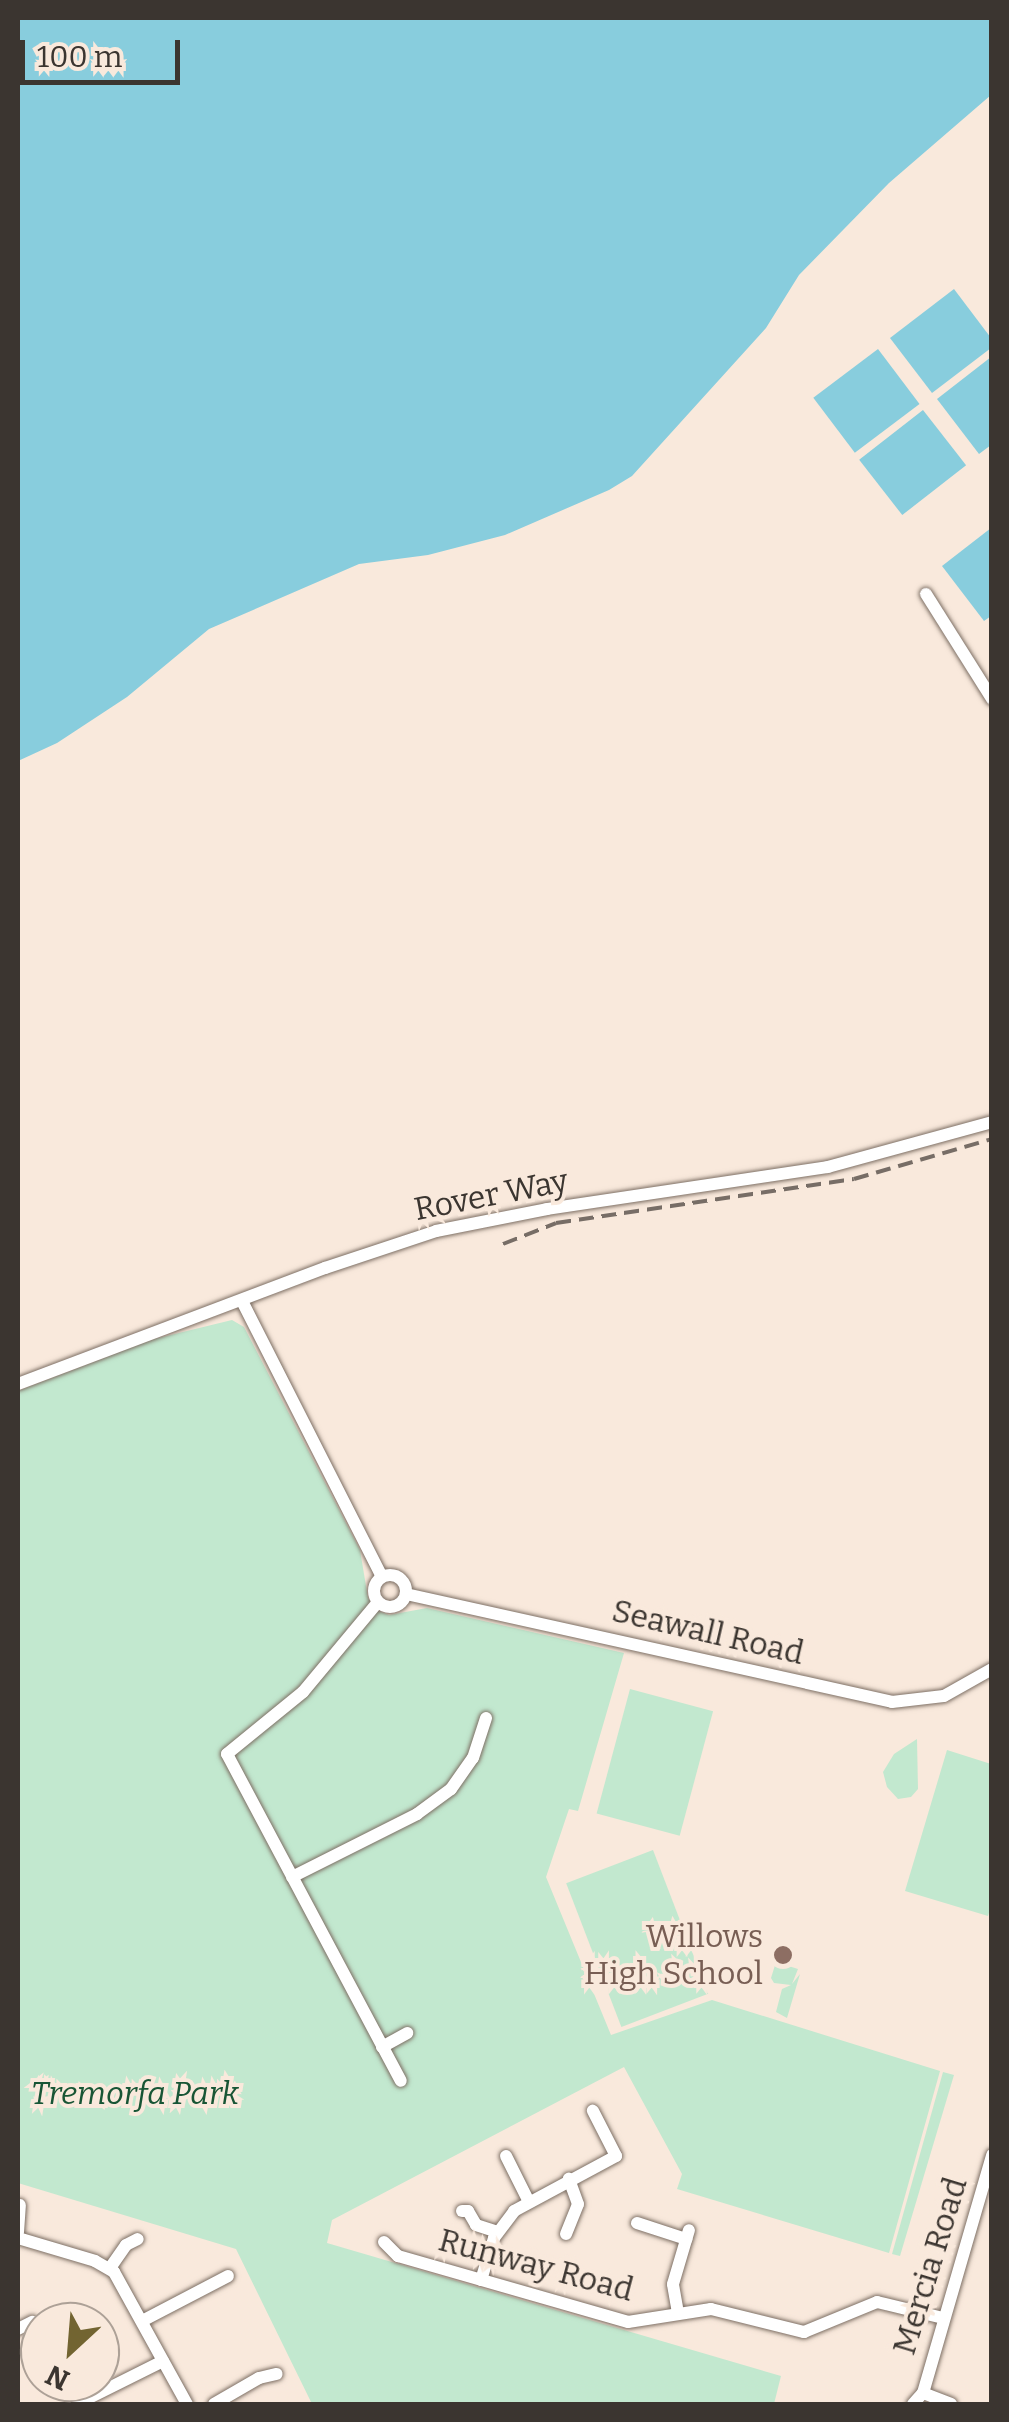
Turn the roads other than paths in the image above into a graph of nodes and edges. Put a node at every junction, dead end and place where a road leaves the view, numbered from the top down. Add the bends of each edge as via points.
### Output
1 (926, 594) dead end
2 (992, 699) edge
3 (992, 1122) edge
4 (242, 1301) junction
5 (18, 1384) edge
6 (382, 1577) junction
7 (406, 1594) junction
8 (378, 1602) junction
9 (992, 1669) edge
10 (486, 1718) dead end
11 (292, 1877) junction
12 (407, 2033) dead end
13 (382, 2047) junction
14 (401, 2082) dead end
15 (592, 2111) dead end
16 (506, 2156) dead end
17 (992, 2156) edge
18 (569, 2179) junction
19 (528, 2200) junction
20 (20, 2204) dead end
21 (462, 2211) dead end
22 (636, 2223) dead end
23 (498, 2232) junction
24 (566, 2234) dead end
25 (18, 2235) edge
26 (138, 2239) dead end
27 (384, 2242) dead end
28 (110, 2268) junction
29 (233, 2273) dead end
30 (481, 2280) junction
31 (678, 2313) junction
32 (943, 2318) junction
33 (142, 2321) junction
34 (163, 2361) junction
35 (277, 2374) dead end
36 (918, 2399) edge
37 (78, 2404) edge
38 (188, 2404) edge
39 (214, 2404) edge
40 (951, 2404) edge

1 - 2 street
3 - 4 street, Rover Way via 828,1167 436,1231
4 - 5 street, Rover Way
4 - 6 street
6 - 7 street via 399,1577
6 - 8 street via 374,1588
7 - 8 street via 393,1608
7 - 9 street, Seawall Road via 892,1702 944,1696
8 - 11 street via 303,1692 227,1754
10 - 11 street via 473,1758 451,1789 417,1814
11 - 13 street
12 - 13 street
13 - 14 street
15 - 18 street via 616,2156
16 - 19 street
17 - 32 street, Mercia Road
18 - 19 street
18 - 24 street via 578,2204
19 - 23 street
20 - 25 street
21 - 23 street
22 - 31 street via 688,2234 673,2284
23 - 30 street
25 - 28 street
26 - 28 street
27 - 30 street, Runway Road via 398,2256
28 - 33 street
29 - 33 street
30 - 31 street, Runway Road via 628,2322
31 - 32 street, Runway Road via 722,2310 804,2332 877,2302
32 - 36 street, Mercia Road
33 - 34 street
34 - 37 street
34 - 38 street
35 - 39 street via 258,2374
36 - 40 street

